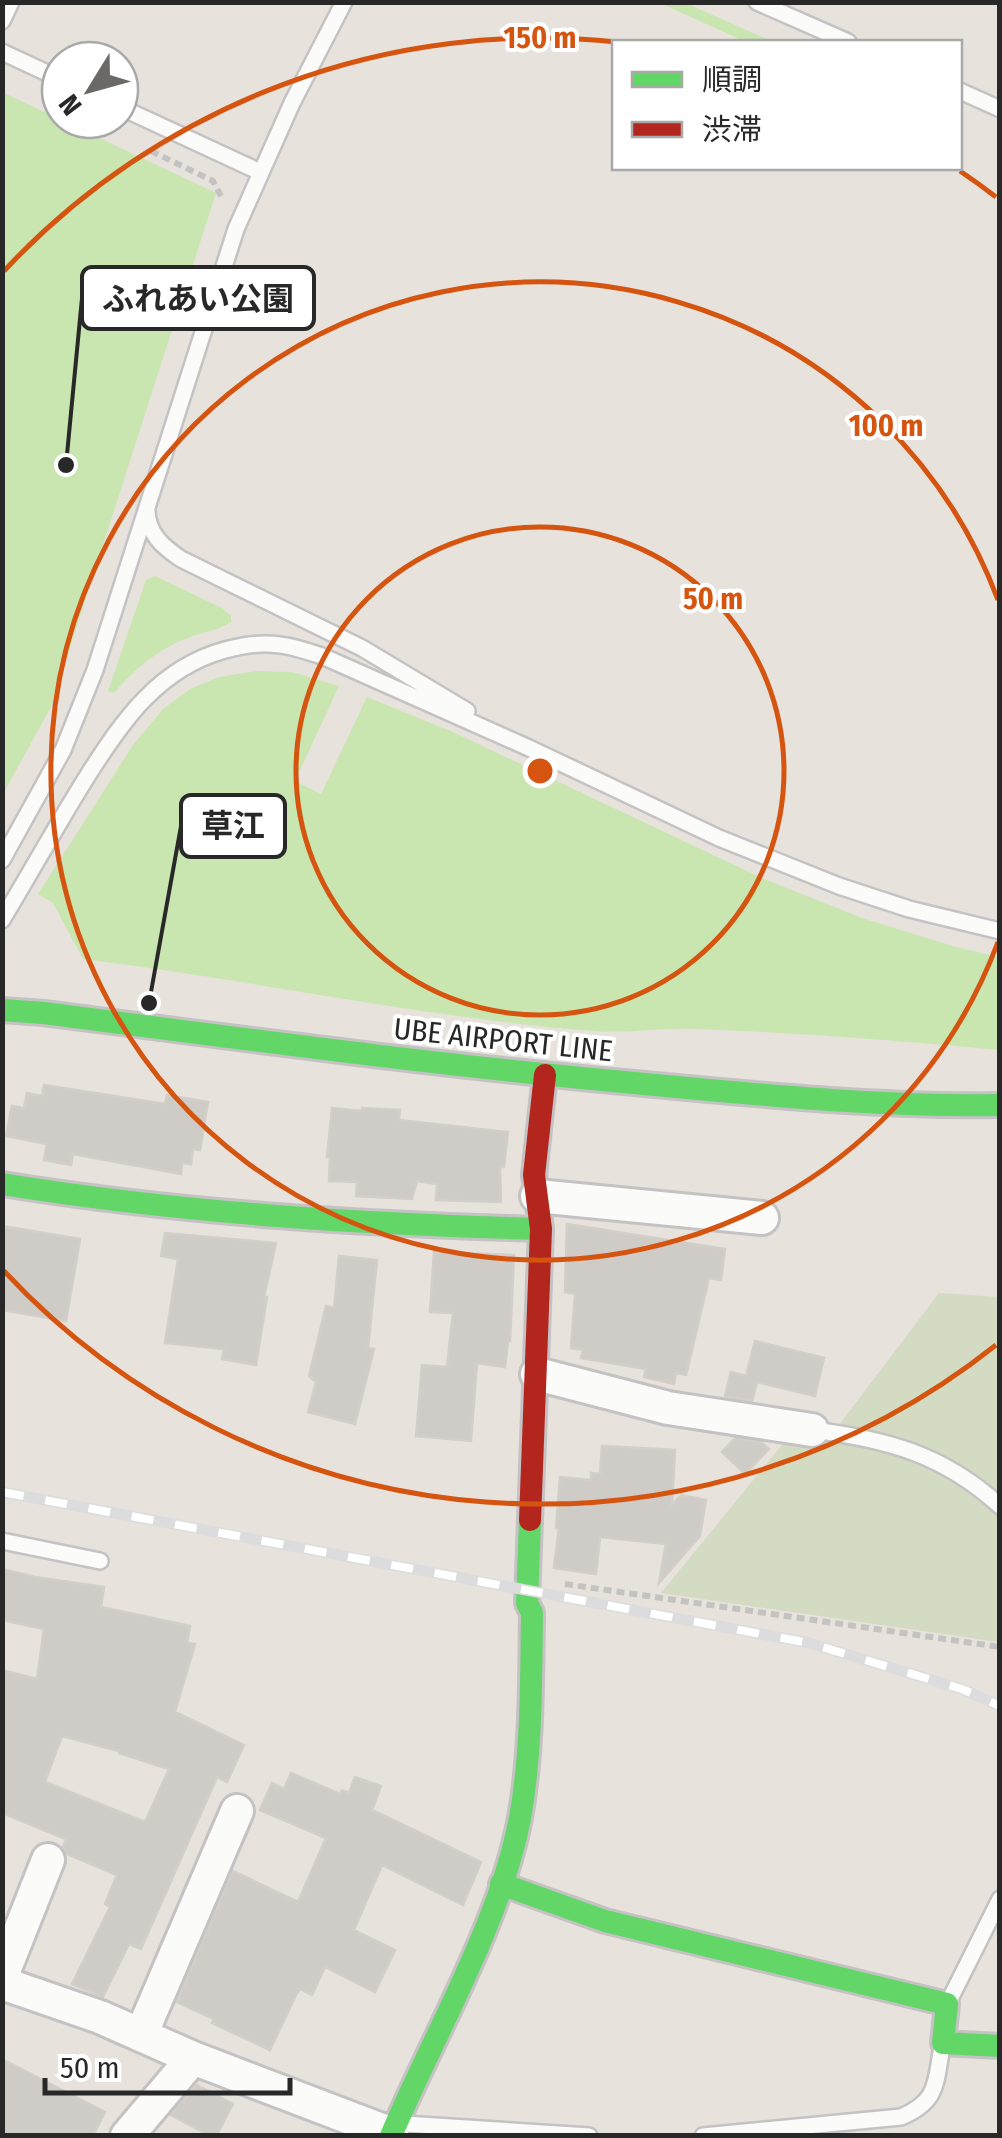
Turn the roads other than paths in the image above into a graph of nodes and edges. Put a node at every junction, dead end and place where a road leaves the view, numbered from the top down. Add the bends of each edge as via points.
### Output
1 (11, 2) edge
2 (344, 2) edge
3 (757, 2) edge
4 (2, 21) edge
5 (843, 40) edge
6 (2, 52) edge
7 (40, 70) edge
8 (962, 93) edge
9 (1000, 109) edge
10 (140, 116) edge
11 (260, 172) junction
12 (147, 506) junction
13 (529, 748) junction
14 (2, 860) edge
15 (2, 920) edge
16 (1000, 932) edge
17 (2, 1010) edge
18 (545, 1076) junction
19 (1000, 1105) edge
20 (2, 1184) edge
21 (539, 1212) junction
22 (762, 1218) dead end
23 (537, 1374) junction
24 (812, 1430) joint
25 (1000, 1506) edge
26 (2, 1541) edge
27 (100, 1561) dead end
28 (237, 1811) dead end
29 (48, 1860) dead end
30 (501, 1884) junction
31 (1000, 1899) edge
32 (2, 1980) edge
33 (947, 2004) junction
34 (141, 2035) junction
35 (943, 2043) junction
36 (1000, 2046) edge
37 (193, 2058) junction
38 (393, 2131) edge
39 (127, 2136) edge
40 (590, 2136) edge
41 (703, 2136) edge

1 - 4 lane
2 - 11 lane
3 - 5 lane
6 - 7 lane
8 - 9 lane
10 - 11 lane
11 - 12 lane
12 - 13 lane via 153,535 181,559 362,648
12 - 14 lane via 64,750
13 - 15 lane via 293,647 244,645 218,652 173,673 131,712
13 - 16 lane via 838,886
17 - 18 street, UBE AIRPORT LINE
18 - 19 street, UBE AIRPORT LINE via 790,1098
18 - 21 street via 534,1175
20 - 21 street via 127,1203 448,1227
21 - 22 street
21 - 23 street
23 - 24 street via 683,1410
23 - 30 street via 528,1752 519,1822
24 - 25 lane via 856,1435 929,1457
26 - 27 lane
28 - 34 street
29 - 32 street
30 - 33 street via 606,1921
30 - 38 street
31 - 33 lane
32 - 34 street
33 - 35 street
34 - 37 street
35 - 36 street
35 - 41 lane via 934,2092 921,2109 902,2117
37 - 38 street
37 - 39 street
38 - 40 lane

